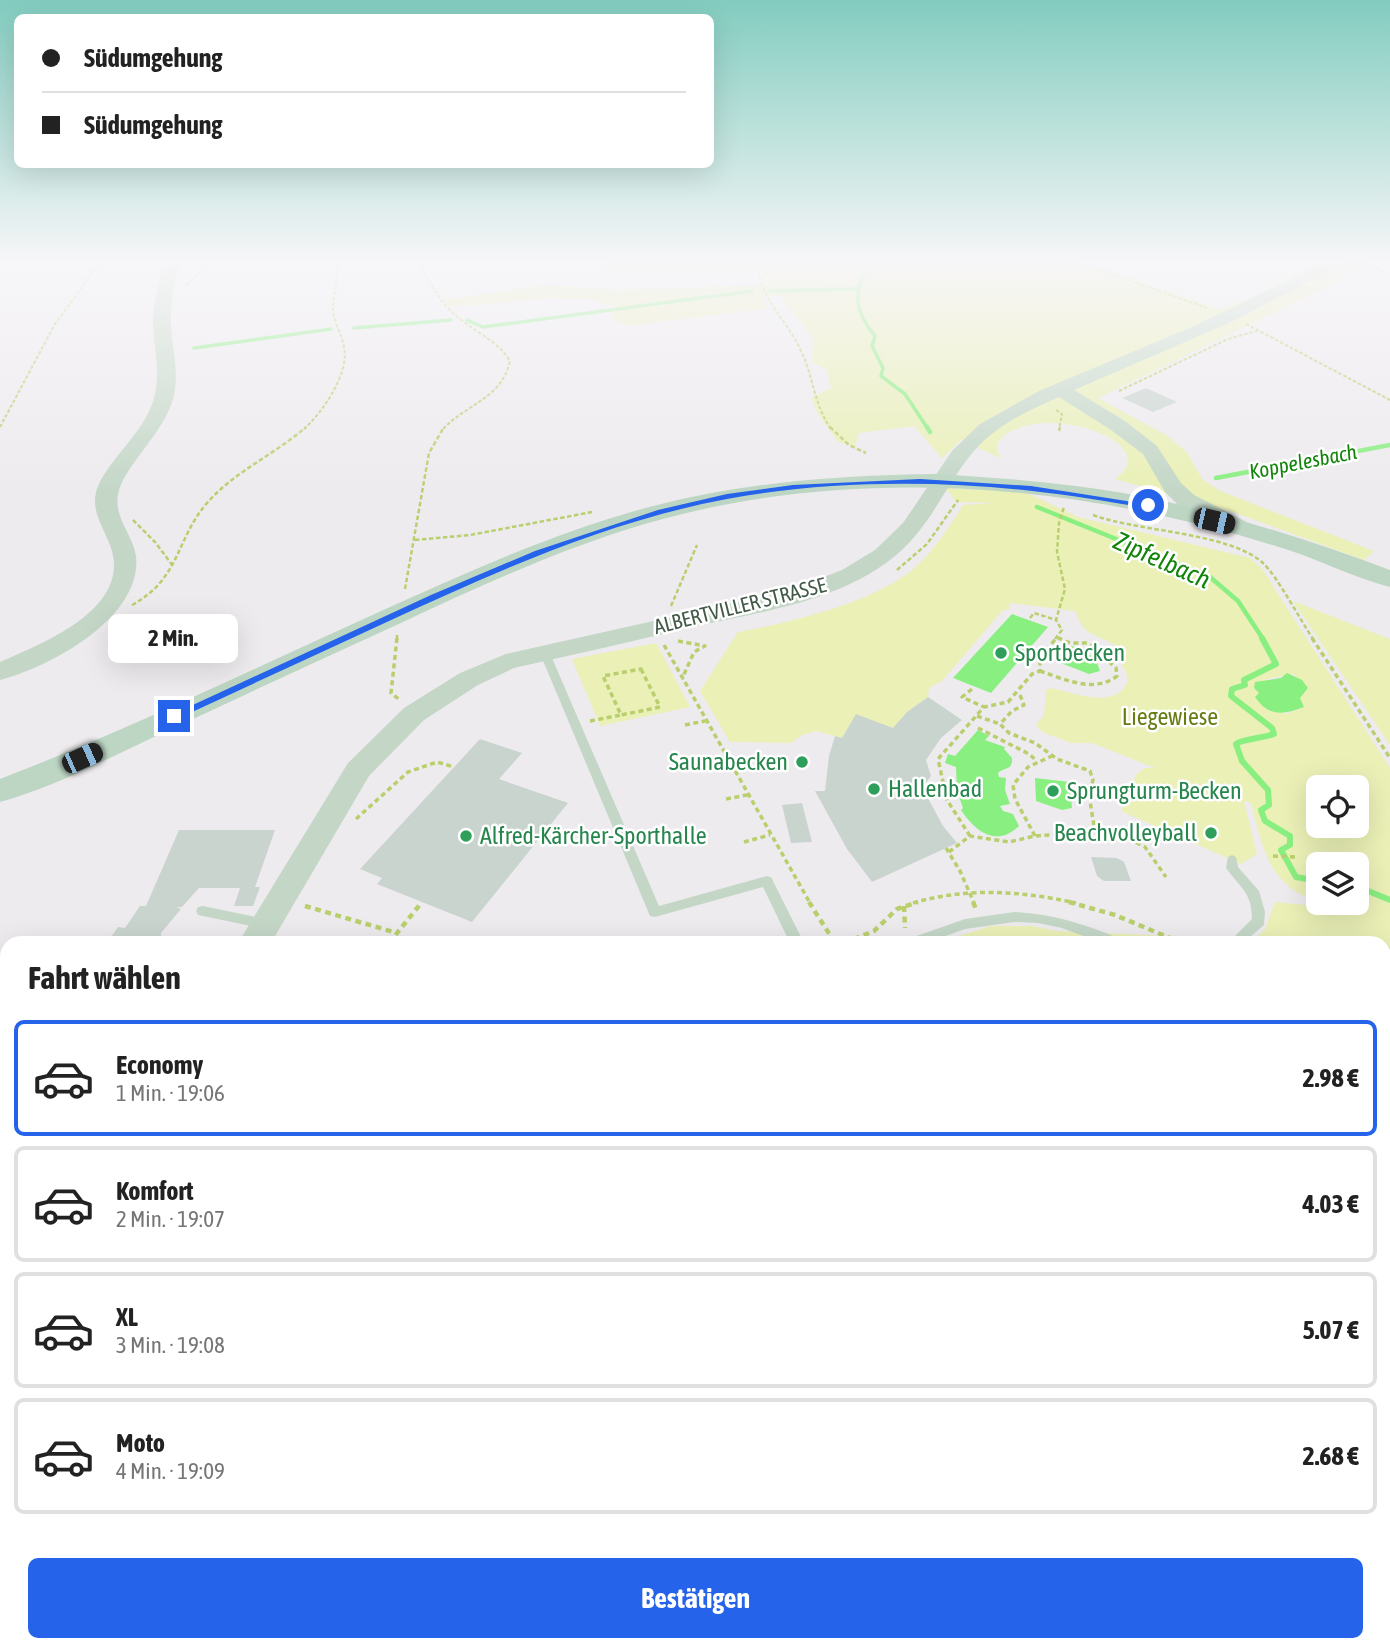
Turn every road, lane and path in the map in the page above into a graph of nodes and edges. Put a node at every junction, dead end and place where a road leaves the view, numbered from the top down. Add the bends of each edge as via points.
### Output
1 (47, 338) edge
2 (164, 338) edge
3 (342, 338) edge
4 (487, 338) edge
5 (792, 338) edge
6 (1182, 338) edge
7 (1232, 338) edge
8 (1272, 338) edge
9 (1119, 391) dead end
10 (1050, 398) junction
11 (1390, 400) edge
12 (0, 427) edge
13 (1059, 430) dead end
14 (866, 453) dead end
15 (1163, 493) junction
16 (1098, 506) junction
17 (1063, 509) dead end
18 (601, 510) dead end
19 (415, 540) junction
20 (697, 545) dead end
21 (165, 556) dead end
22 (173, 566) junction
23 (1390, 579) edge
24 (403, 597) dead end
25 (109, 606) junction
26 (670, 608) dead end
27 (1030, 618) dead end
28 (1056, 620) junction
29 (398, 632) dead end
30 (1057, 637) junction
31 (676, 639) dead end
32 (662, 642) dead end
33 (544, 652) junction
34 (1040, 671) junction
35 (0, 672) edge
36 (682, 679) junction
37 (972, 689) dead end
38 (1019, 694) junction
39 (984, 706) junction
40 (414, 714) junction
41 (621, 715) junction
42 (977, 716) junction
43 (705, 721) junction
44 (574, 724) junction
45 (1000, 724) junction
46 (685, 725) dead end
47 (978, 728) dead end
48 (1052, 756) junction
49 (726, 757) junction
50 (1390, 758) edge
51 (705, 761) dead end
52 (1038, 761) junction
53 (454, 767) dead end
54 (0, 791) edge
55 (747, 795) junction
56 (726, 799) dead end
57 (348, 826) dead end
58 (1095, 832) junction
59 (770, 835) junction
60 (970, 836) junction
61 (1035, 836) junction
62 (744, 842) dead end
63 (1273, 856) dead end
64 (1296, 857) dead end
65 (1232, 860) dead end
66 (1166, 877) dead end
67 (969, 892) dead end
68 (422, 902) dead end
69 (302, 905) dead end
70 (904, 906) dead end
71 (203, 911) dead end
72 (879, 927) dead end
73 (397, 933) junction
74 (260, 934) edge
75 (395, 936) edge
76 (794, 936) edge
77 (829, 936) edge
78 (859, 936) edge
79 (910, 936) edge
80 (917, 936) edge
81 (1097, 936) edge
82 (1243, 936) edge

1 - 12 path
2 - 25 street via 165,395 149,432 108,491 105,506 127,570
3 - 22 path via 346,357 326,406 207,501
4 - 19 path via 510,362 505,382 447,424 437,437 428,456
5 - 14 path via 803,354 822,414 842,440
6 - 10 street, ALBERTVILLER STRASSE
7 - 9 path
8 - 11 path
10 - 13 path via 1062,414
10 - 15 street via 1110,423 1151,451
10 - 33 street, ALBERTVILLER STRASSE via 985,429 956,459 905,537 883,556 839,581 794,597
15 - 16 main road
15 - 23 main road via 1237,526
16 - 50 path via 1115,522 1255,555
16 - 54 main road via 975,483 868,483 727,496 661,511 538,552
17 - 28 path via 1058,561 1065,589
18 - 19 path via 470,535
19 - 24 path
20 - 26 path
21 - 22 path
22 - 25 path via 149,598 132,605
25 - 35 street via 60,644
27 - 28 path via 1034,613
28 - 30 path via 1062,630
29 - 40 path via 391,693
30 - 34 path via 1040,660
30 - 34 path via 1088,643 1116,668 1117,676 1092,685
31 - 36 path via 705,646 694,652
32 - 36 path
33 - 40 street, ALBERTVILLER STRASSE via 469,679
33 - 44 lane
34 - 38 path via 1032,674
36 - 43 path
37 - 39 path via 962,697
38 - 39 path via 1002,706
38 - 45 path via 1024,705
39 - 42 path
40 - 74 street, ALBERTVILLER STRASSE via 358,770
41 - 41 path via 660,707 641,669 603,676
41 - 44 path
42 - 45 path
42 - 60 path via 938,759 948,804
43 - 46 path
43 - 49 path
44 - 76 lane via 655,912 767,881
45 - 48 path
47 - 52 path
48 - 52 path
48 - 58 path via 1090,771
49 - 51 path
49 - 55 path
52 - 61 path via 1013,785 1015,799
53 - 57 path via 437,762 408,772
55 - 56 path
55 - 59 path
58 - 61 path
58 - 66 path via 1125,837 1145,847
59 - 62 path
59 - 77 path
60 - 61 path via 1009,842
60 - 67 path via 947,850
63 - 64 path
65 - 82 lane via 1232,868 1256,893 1259,910 1259,921
68 - 73 path
69 - 73 path
70 - 79 path
71 - 74 lane
72 - 78 path
73 - 75 path
80 - 81 lane via 964,923 1016,917 1072,926

